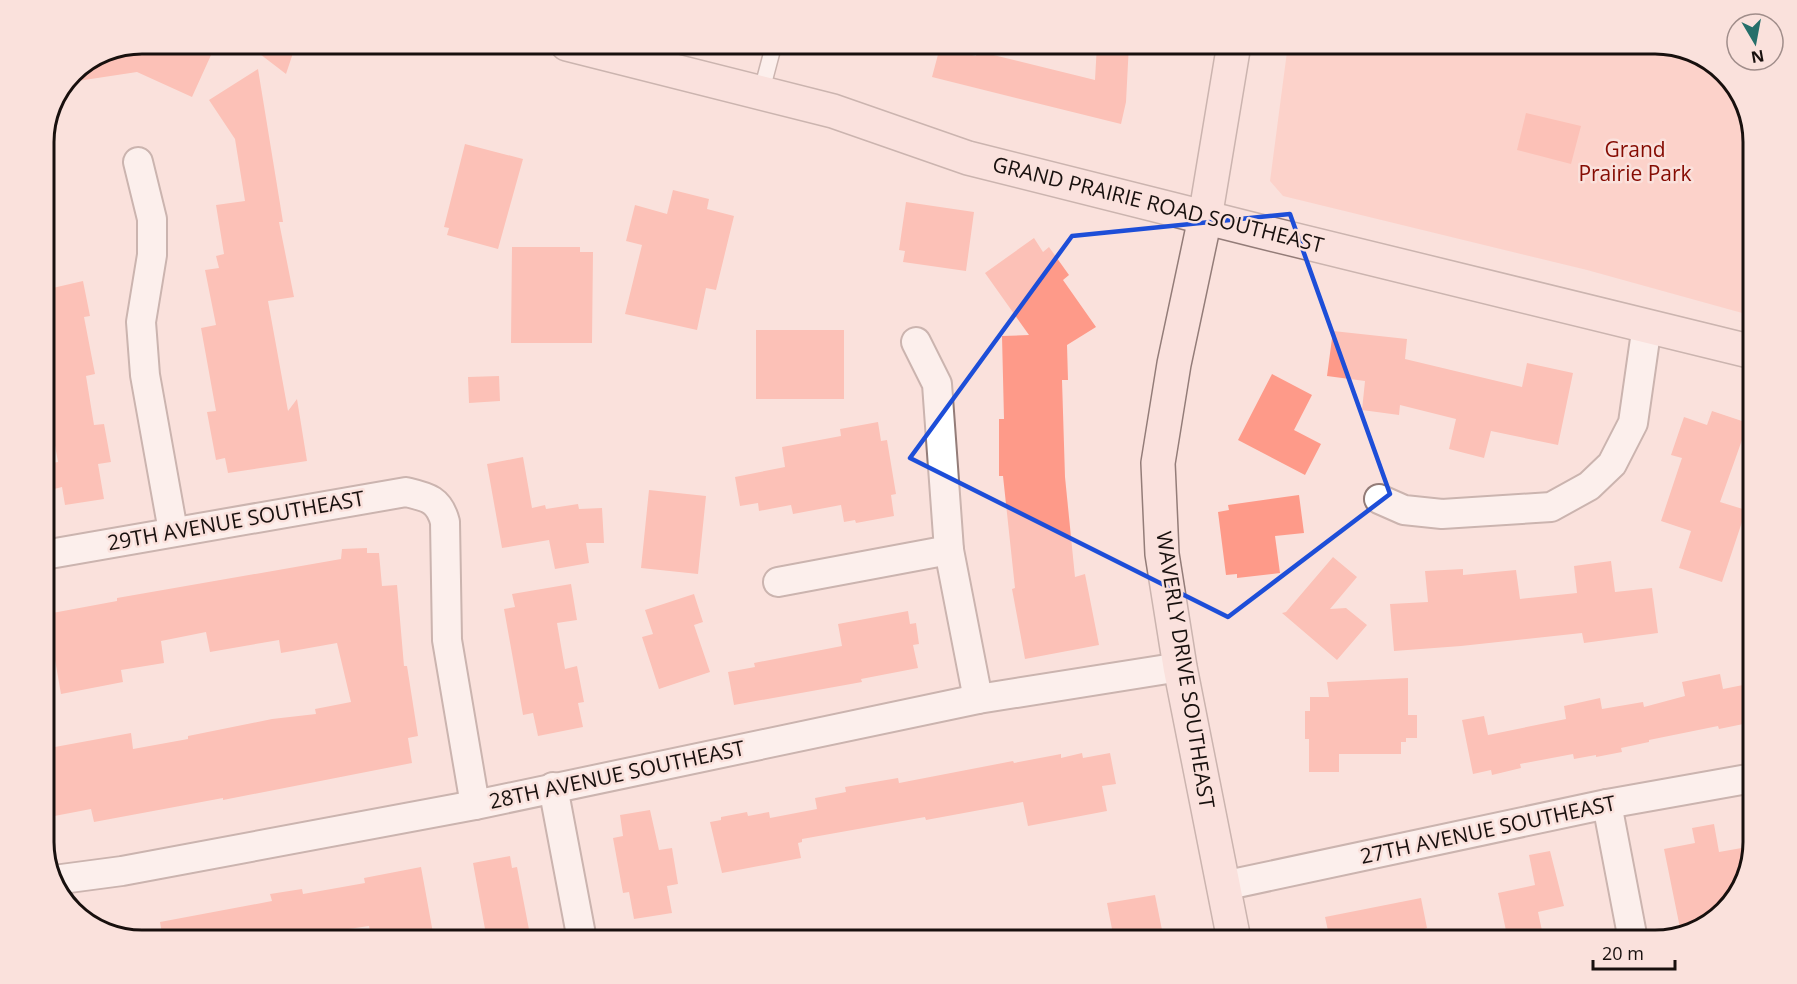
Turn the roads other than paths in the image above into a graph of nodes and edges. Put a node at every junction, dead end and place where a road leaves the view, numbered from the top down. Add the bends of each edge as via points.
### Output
1 (607, 54) edge
2 (771, 54) edge
3 (1232, 54) edge
4 (761, 93) junction
5 (138, 162) dead end
6 (1205, 218) junction
7 (1647, 325) junction
8 (916, 342) dead end
9 (1743, 349) edge
10 (1379, 499) dead end
11 (173, 531) junction
12 (949, 550) junction
13 (54, 553) edge
14 (778, 582) dead end
15 (1180, 667) junction
16 (978, 699) junction
17 (1743, 780) edge
18 (553, 787) junction
19 (1607, 804) junction
20 (475, 805) junction
21 (62, 879) edge
22 (1223, 886) junction
23 (580, 930) edge
24 (1232, 930) edge
25 (1632, 930) edge

1 - 4 main road, GRAND PRAIRIE ROAD SOUTHEAST
2 - 4 lane
3 - 6 main road, WAVERLY DRIVE SOUTHEAST
4 - 6 main road, GRAND PRAIRIE ROAD SOUTHEAST via 833,111 968,158
5 - 11 street via 152,219 152,255 141,322 145,375
6 - 7 main road, GRAND PRAIRIE ROAD SOUTHEAST
6 - 15 main road, WAVERLY DRIVE SOUTHEAST via 1173,364 1158,463 1162,554
7 - 9 main road, GRAND PRAIRIE ROAD SOUTHEAST
7 - 10 street via 1633,423 1612,464 1589,486 1551,507 1442,514 1404,510
8 - 12 street via 937,384
11 - 13 street, 29TH AVENUE SOUTHEAST
11 - 20 street, 29TH AVENUE SOUTHEAST via 406,492 428,498 441,509 445,522 447,640
12 - 14 street
12 - 16 street
15 - 16 street, 28TH AVENUE SOUTHEAST
15 - 22 main road, WAVERLY DRIVE SOUTHEAST
16 - 18 street, 28TH AVENUE SOUTHEAST
17 - 19 street, 27TH AVENUE SOUTHEAST
18 - 20 street, 28TH AVENUE SOUTHEAST
18 - 23 street
19 - 22 street, 27TH AVENUE SOUTHEAST
19 - 25 street
20 - 21 street, 28TH AVENUE SOUTHEAST
22 - 24 main road, WAVERLY DRIVE SOUTHEAST

